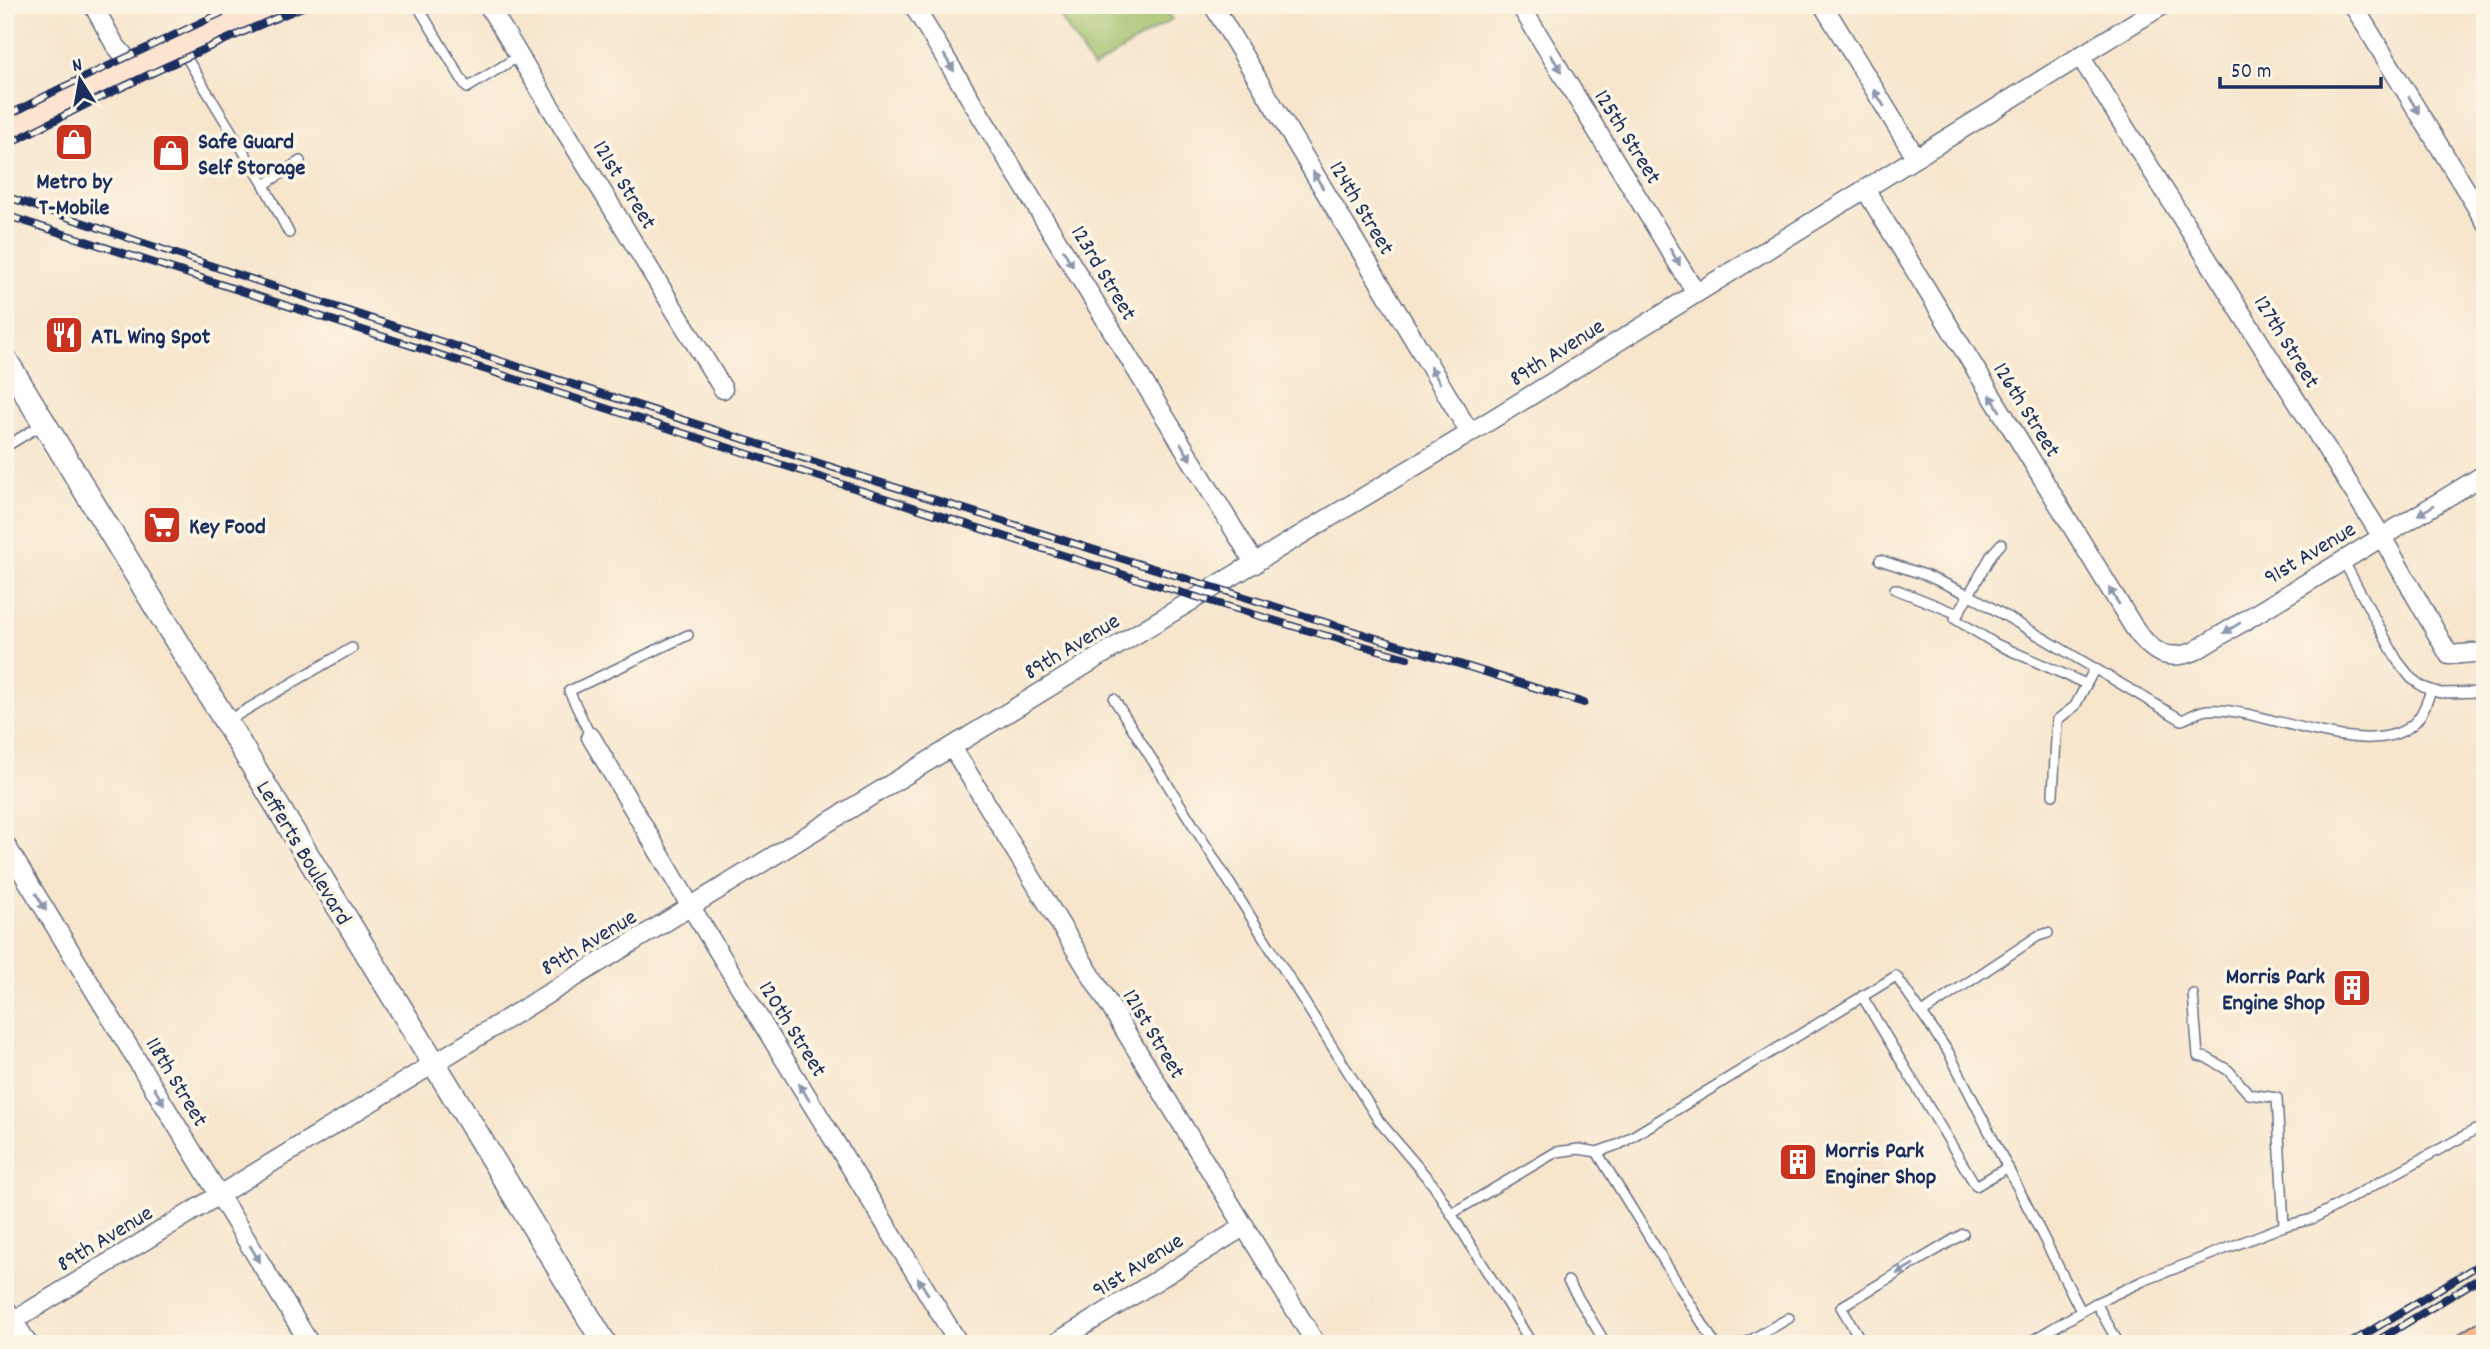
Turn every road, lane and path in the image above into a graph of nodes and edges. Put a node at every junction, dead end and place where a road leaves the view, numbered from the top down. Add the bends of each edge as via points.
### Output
1 (93, 5) edge
2 (269, 5) edge
3 (417, 5) edge
4 (488, 5) edge
5 (913, 5) edge
6 (1213, 5) edge
7 (1520, 5) edge
8 (1822, 5) edge
9 (2162, 5) edge
10 (2353, 5) edge
11 (179, 45) junction
12 (519, 56) junction
13 (2080, 56) junction
14 (133, 66) junction
15 (5, 129) edge
16 (1915, 156) junction
17 (300, 161) dead end
18 (264, 185) junction
19 (1865, 189) junction
20 (2485, 221) edge
21 (289, 233) dead end
22 (1696, 293) junction
23 (5, 359) edge
24 (723, 389) dead end
25 (44, 423) junction
26 (1470, 433) junction
27 (5, 447) edge
28 (2485, 474) edge
29 (2382, 537) junction
30 (2001, 544) dead end
31 (1880, 559) dead end
32 (2343, 560) junction
33 (1255, 564) junction
34 (1895, 589) dead end
35 (1970, 595) junction
36 (1958, 614) junction
37 (688, 635) dead end
38 (352, 648) dead end
39 (2155, 651) joint
40 (2485, 652) edge
41 (2095, 668) junction
42 (2086, 684) junction
43 (2431, 691) junction
44 (2485, 692) edge
45 (1114, 699) dead end
46 (226, 722) junction
47 (591, 737) joint
48 (952, 747) junction
49 (2053, 795) dead end
50 (5, 844) edge
51 (691, 907) junction
52 (2048, 933) dead end
53 (2193, 994) dead end
54 (1863, 996) junction
55 (1922, 1013) junction
56 (435, 1064) junction
57 (2475, 1130) dead end
58 (1597, 1152) junction
59 (2008, 1167) junction
60 (219, 1195) junction
61 (1451, 1214) junction
62 (1245, 1226) junction
63 (2284, 1226) junction
64 (1963, 1234) dead end
65 (1568, 1281) dead end
66 (2096, 1303) junction
67 (2081, 1311) junction
68 (8, 1318) edge
69 (1789, 1318) dead end
70 (2485, 1335) edge
71 (28, 1344) edge
72 (310, 1344) edge
73 (606, 1344) edge
74 (959, 1344) edge
75 (1054, 1344) edge
76 (1317, 1344) edge
77 (1532, 1344) edge
78 (1605, 1344) edge
79 (1715, 1344) edge
80 (1744, 1344) edge
81 (1863, 1344) edge
82 (2026, 1344) edge
83 (2119, 1344) edge
84 (2471, 1344) edge

1 - 14 street via 115,45
2 - 11 main road
3 - 12 lane via 467,88
4 - 12 street, 121st Street
5 -> 33 street, 123rd Street
26 -> 6 street, 124th Street
7 -> 22 street, 125th Street
16 -> 8 street
9 - 13 street, 89th Avenue
10 -> 20 street
11 - 14 main road
11 - 18 lane
12 - 24 street, 121st Street
13 - 16 street, 89th Avenue
13 - 29 street, 127th Street
14 - 15 main road
16 - 19 street, 89th Avenue
17 - 18 lane
18 - 21 lane
19 - 22 street, 89th Avenue
39 -> 19 street, 126th Street via 2133,626
22 - 26 street, 89th Avenue
23 - 25 street, Lefferts Boulevard
25 - 27 lane
25 - 46 street, Lefferts Boulevard
26 - 33 street, 89th Avenue
28 -> 29 street, 91st Avenue
29 - 32 street, 91st Avenue
29 - 40 street, 127th Street via 2449,654
30 - 35 lane
31 - 35 lane
32 -> 39 street, 91st Avenue via 2195,651 2173,656
32 - 43 lane via 2403,669
33 - 48 street, 89th Avenue
34 - 36 lane
35 - 36 lane
35 - 41 lane
36 - 42 lane via 1955,619 1996,644
37 - 47 lane via 569,691
38 - 46 lane
41 - 42 lane
41 - 43 lane via 2182,720 2200,712 2228,711 2374,738 2390,736 2416,722
42 - 49 lane via 2076,706 2055,724
43 - 44 lane
45 - 61 lane via 1379,1121
46 - 56 street, Lefferts Boulevard
47 - 51 street, 120th Street
48 - 51 street, 89th Avenue
48 - 62 street, 121st Street
50 -> 60 street, 118th Street
51 - 56 street, 89th Avenue
74 -> 51 street, 120th Street
52 - 55 lane
53 - 63 lane via 2198,1056 2228,1070 2249,1094 2277,1098
54 - 55 lane via 1896,976
54 - 58 lane via 1620,1144
54 - 59 lane via 1976,1186
55 - 59 lane via 1949,1052
56 - 60 street, 89th Avenue
56 - 73 street, Lefferts Boulevard
57 - 63 lane via 2312,1219
58 - 61 lane via 1571,1149 1550,1154
58 - 79 lane
59 - 67 lane
60 - 68 street, 89th Avenue
60 -> 72 street, 118th Street
61 - 77 lane
62 - 75 street, 91st Avenue
62 - 76 street, 121st Street
63 - 66 lane
64 -> 81 lane via 1841,1307
65 - 78 lane
66 - 67 lane
66 - 83 lane
67 - 82 lane
68 - 71 street
69 - 80 lane
70 - 84 main road

